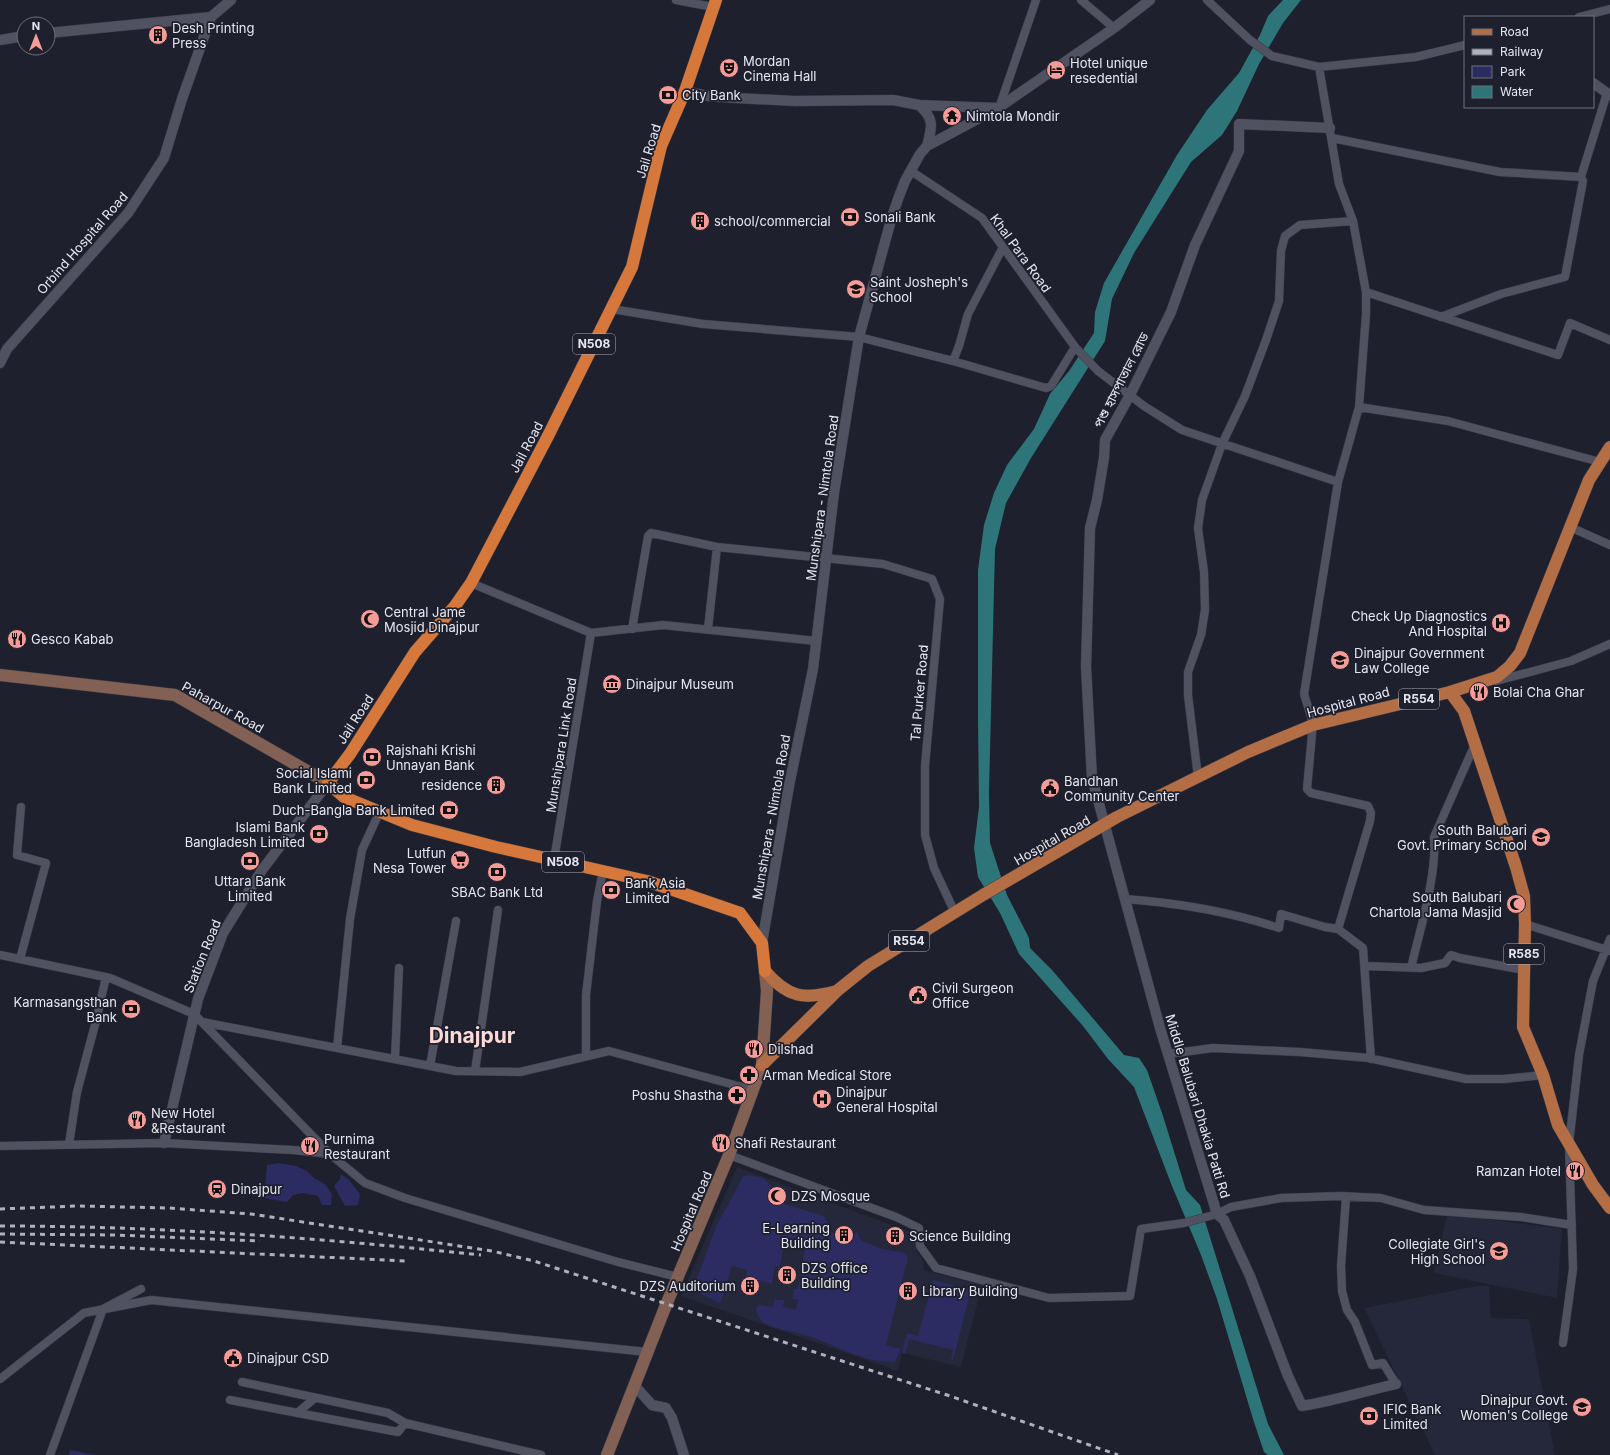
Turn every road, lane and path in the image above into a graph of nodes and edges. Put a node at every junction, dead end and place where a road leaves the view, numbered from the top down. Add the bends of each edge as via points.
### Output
1 (231, 0) edge
2 (676, 0) edge
3 (1036, 0) edge
4 (1081, 0) edge
5 (1150, 0) edge
6 (1207, 0) edge
7 (714, 3) edge
8 (1610, 9) edge
9 (1583, 16) edge
10 (211, 17) junction
11 (1114, 28) junction
12 (56, 32) edge
13 (16, 37) edge
14 (0, 40) edge
15 (1464, 45) edge
16 (1319, 67) junction
17 (1594, 84) edge
18 (685, 91) junction
19 (1608, 94) edge
20 (919, 105) junction
21 (998, 108) junction
22 (1331, 133) junction
23 (927, 146) junction
24 (911, 171) junction
25 (1581, 177) junction
26 (1353, 221) junction
27 (1003, 247) junction
28 (1366, 292) junction
29 (612, 309) junction
30 (1441, 317) junction
31 (859, 337) junction
32 (1610, 340) edge
33 (1076, 348) junction
34 (953, 360) junction
35 (0, 364) edge
36 (1130, 395) junction
37 (1359, 407) junction
38 (1222, 444) junction
39 (1610, 447) edge
40 (1600, 462) junction
41 (1338, 482) junction
42 (1570, 527) junction
43 (1610, 545) edge
44 (717, 547) junction
45 (826, 558) junction
46 (470, 583) junction
47 (632, 629) junction
48 (708, 629) junction
49 (591, 633) junction
50 (816, 641) junction
51 (1610, 644) edge
52 (0, 675) edge
53 (1450, 692) junction
54 (1313, 725) junction
55 (1475, 744) junction
56 (1198, 777) junction
57 (328, 783) junction
58 (21, 807) dead end
59 (380, 812) junction
60 (1105, 825) junction
61 (554, 860) junction
62 (603, 871) junction
63 (1125, 899) junction
64 (498, 910) dead end
65 (955, 913) junction
66 (456, 921) dead end
67 (1525, 924) junction
68 (1338, 929) junction
69 (1610, 939) edge
70 (762, 943) junction
71 (1607, 951) edge
72 (0, 955) edge
73 (20, 959) junction
74 (1365, 966) junction
75 (400, 968) dead end
76 (1411, 968) junction
77 (1524, 970) junction
78 (765, 971) junction
79 (106, 977) junction
80 (838, 990) junction
81 (194, 1014) junction
82 (202, 1022) junction
83 (337, 1048) junction
84 (1168, 1054) junction
85 (586, 1056) junction
86 (395, 1059) junction
87 (1371, 1059) junction
88 (762, 1065) junction
89 (430, 1066) junction
90 (475, 1071) junction
91 (1543, 1075) junction
92 (753, 1090) junction
93 (164, 1143) junction
94 (69, 1144) junction
95 (1569, 1144) junction
96 (0, 1146) edge
97 (330, 1154) junction
98 (729, 1155) junction
99 (1346, 1197) junction
100 (1610, 1208) edge
101 (1216, 1214) junction
102 (1572, 1225) junction
103 (678, 1278) junction
104 (141, 1289) dead end
105 (103, 1309) junction
106 (1563, 1343) dead end
107 (647, 1352) junction
108 (0, 1379) edge
109 (242, 1382) dead end
110 (1396, 1384) joint
111 (634, 1385) junction
112 (316, 1398) junction
113 (230, 1400) dead end
114 (297, 1413) junction
115 (406, 1423) junction
116 (50, 1455) edge
117 (541, 1455) edge
118 (607, 1455) edge
119 (684, 1455) edge

1 - 10 street
2 - 7 street
3 - 21 street
4 - 11 street
5 - 11 street, Munshipara - Nimtola Road
6 - 16 street via 1250,40 1272,56
7 - 18 highway, N508
8 - 9 street
10 - 12 street
10 - 35 street, Orbind Hospital Road via 164,158 128,213 7,349
11 - 21 street, Munshipara - Nimtola Road
13 - 14 street
15 - 16 street via 1416,57
16 - 22 street
17 - 19 street
18 - 20 street via 736,98 795,101 893,100
18 - 29 highway, Jail Road / N508 via 661,146 632,267
19 - 25 street
20 - 21 street
20 - 23 street via 931,119 932,128
21 - 23 street, Munshipara - Nimtola Road
22 - 25 street via 1500,172
22 - 26 street via 1339,184
22 - 36 street, পশু হাসপাতাল রোড via 1239,124 1239,151 1195,245 1171,312
23 - 24 street, Munshipara - Nimtola Road
24 - 27 street, Khal Para Road via 982,218
24 - 31 street, Munshipara - Nimtola Road via 891,220
25 - 30 street via 1565,277 1501,294
26 - 28 street
26 - 38 street via 1300,224 1285,236 1281,251 1279,302 1245,396
27 - 33 street, Khal Para Road
27 - 34 street via 968,314
28 - 30 street
28 - 37 street
29 - 31 street via 703,324
29 - 46 highway, Jail Road / N508
30 - 32 street via 1558,355 1570,323
31 - 34 street
31 - 45 street, Munshipara - Nimtola Road
33 - 34 street via 1051,386 1046,388
33 - 36 street, Khal Para Road via 1098,371
36 - 38 street, Khal Para Road via 1182,430
36 - 60 street, পশু হাসপাতাল রোড via 1105,440 1103,465 1090,528 1086,666 1092,778
37 - 40 street via 1448,421
37 - 41 street
38 - 41 street, Khal Para Road
38 - 56 street via 1202,500 1198,528 1204,572 1205,610 1201,635 1188,672 1188,695
39 - 40 main road, Hospital Road / R554
40 - 42 main road, Hospital Road / R554 via 1589,480
41 - 54 street via 1304,694
42 - 43 street
42 - 53 main road, Hospital Road / R554 via 1520,653 1497,677
44 - 45 street
44 - 47 street via 649,534
44 - 48 street
45 - 50 street, Munshipara - Nimtola Road
45 - 65 street, Tal Purker Road via 883,564 932,579 940,599 925,766 925,835 934,868
46 - 49 street
46 - 57 highway, Jail Road / N508 via 455,606 415,652 350,754
47 - 48 street via 663,625
47 - 49 street
48 - 50 street
49 - 61 street, Munshipara Link Road
50 - 70 street, Munshipara - Nimtola Road
51 - 53 street via 1571,661
52 - 57 main road, Paharpur Road via 175,695
53 - 54 main road, Hospital Road / R554
53 - 55 main road, R585 via 1464,711
54 - 56 main road, Hospital Road / R554 via 1248,752
54 - 68 street via 1307,789 1311,793 1368,806 1371,813
55 - 67 main road, R585 via 1516,867 1524,896
55 - 76 street via 1434,837 1435,850 1428,898
56 - 60 main road, Hospital Road / R554
57 - 59 highway, N508 via 344,797
57 - 81 street, Station Road via 262,870 223,933
58 - 73 street via 17,855 46,864
59 - 61 highway, N508 via 412,824
59 - 83 street via 362,850 350,919
60 - 63 street, Middle Balubari Dhakia Patti Rd
60 - 65 main road, Hospital Road / R554
61 - 62 highway, N508
62 - 70 highway, N508 via 647,881 740,913
62 - 85 street via 586,995
63 - 68 street via 1170,902 1204,908 1279,928 1281,914
63 - 84 street, Middle Balubari Dhakia Patti Rd
64 - 90 street
65 - 80 main road, R554 via 868,966
66 - 89 street
67 - 71 street
67 - 77 main road, R585
68 - 74 street via 1363,948
69 - 71 street
70 - 78 highway
71 - 95 street via 1592,981 1579,1055
72 - 73 street
73 - 79 street
74 - 76 street
74 - 87 street
75 - 86 street
76 - 77 street via 1445,963 1451,955
77 - 91 main road, R585 via 1523,1027
78 - 80 main road, R554 via 786,991 796,994 812,997
78 - 88 main road, Hospital Road via 767,991
79 - 81 street
79 - 94 street via 77,1092
80 - 88 main road, R554
81 - 82 street
81 - 93 street, Station Road
82 - 83 street
82 - 97 street
83 - 86 street
84 - 87 street via 1213,1048 1300,1052
84 - 101 street, Middle Balubari Dhakia Patti Rd
85 - 90 street via 520,1072
85 - 92 street via 609,1051
86 - 89 street
87 - 91 street via 1466,1079
88 - 92 main road, Hospital Road
89 - 90 street via 456,1071
91 - 95 main road, R585 via 1558,1125
92 - 98 main road, Hospital Road
93 - 94 street
93 - 97 street
94 - 96 street
95 - 100 main road, R585 via 1592,1184
95 - 102 street
97 - 103 street via 365,1183 405,1198
98 - 101 street via 896,1217 918,1228 920,1246 936,1268 1049,1298 1130,1296 1141,1228 1184,1223
98 - 103 main road, Hospital Road
99 - 101 street via 1281,1198 1231,1207
99 - 102 street via 1381,1198 1424,1210 1522,1217
99 - 110 street via 1341,1266 1342,1291 1347,1310 1355,1322 1372,1365 1383,1363
101 - 110 street, Middle Balubari Dhakia Patti Rd via 1224,1220 1250,1276 1302,1406 1324,1403
102 - 106 street via 1573,1269
103 - 107 main road, Hospital Road
104 - 105 street
105 - 107 street via 151,1300
105 - 108 street via 84,1313
105 - 116 street
107 - 111 main road, Hospital Road
109 - 112 street
111 - 118 main road, Hospital Road
111 - 119 street via 652,1405 666,1408 672,1418
112 - 114 street
112 - 115 street via 388,1413
113 - 114 street
114 - 115 street via 398,1432
115 - 117 street

